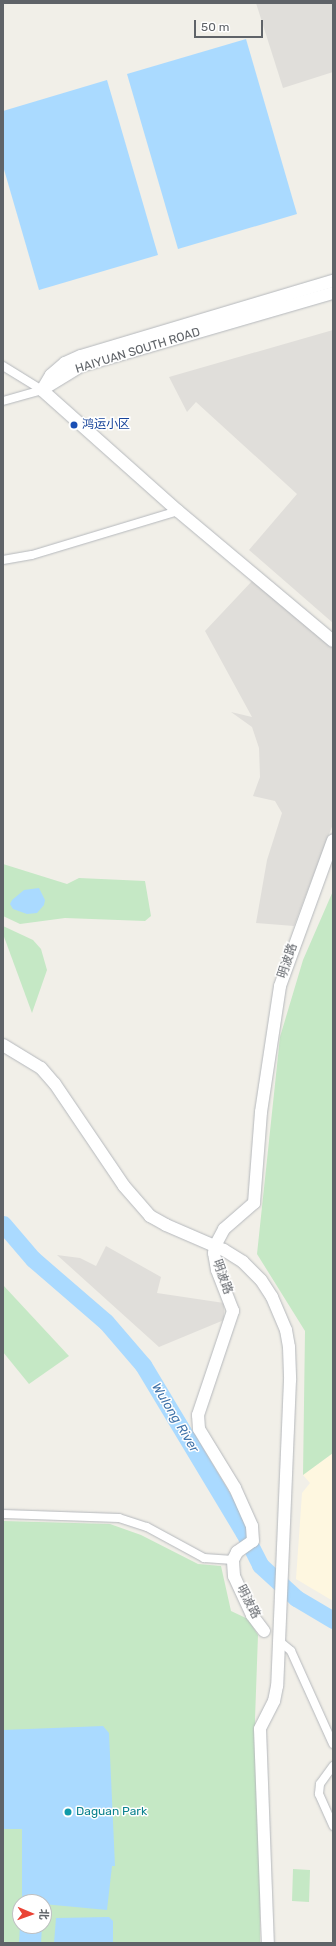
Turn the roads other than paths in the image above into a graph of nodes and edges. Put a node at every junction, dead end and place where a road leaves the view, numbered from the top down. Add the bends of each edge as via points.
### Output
1 (333, 281) edge
2 (333, 293) edge
3 (3, 366) edge
4 (42, 390) junction
5 (3, 401) edge
6 (178, 511) junction
7 (3, 560) edge
8 (333, 641) edge
9 (333, 840) edge
10 (3, 1045) edge
11 (215, 1246) junction
12 (3, 1514) edge
13 (235, 1556) junction
14 (264, 1631) dead end
15 (278, 1640) junction
16 (333, 1744) edge
17 (333, 1766) edge
18 (333, 1826) edge
19 (268, 1943) edge

1 - 4 street, HAIYUAN SOUTH ROAD via 81,356 64,363 51,375
2 - 4 street, HAIYUAN SOUTH ROAD via 81,366
3 - 4 street
4 - 5 street
4 - 6 street
6 - 7 street via 40,553
6 - 8 street
9 - 11 street, 明波路 via 280,986 261,1112 254,1202 224,1229
10 - 11 street via 41,1068 55,1084 124,1186 150,1216
11 - 13 street, 明波路 via 217,1270 233,1311 198,1415 199,1429 235,1488 252,1526 253,1541
11 - 15 street via 243,1262 261,1280 272,1297 286,1330 289,1347 290,1380
12 - 13 street via 119,1518 146,1528 204,1558
13 - 14 street, 明波路 via 234,1576 252,1615
15 - 16 street via 291,1651
15 - 19 street via 274,1701 260,1729
17 - 18 street via 320,1784 319,1794

